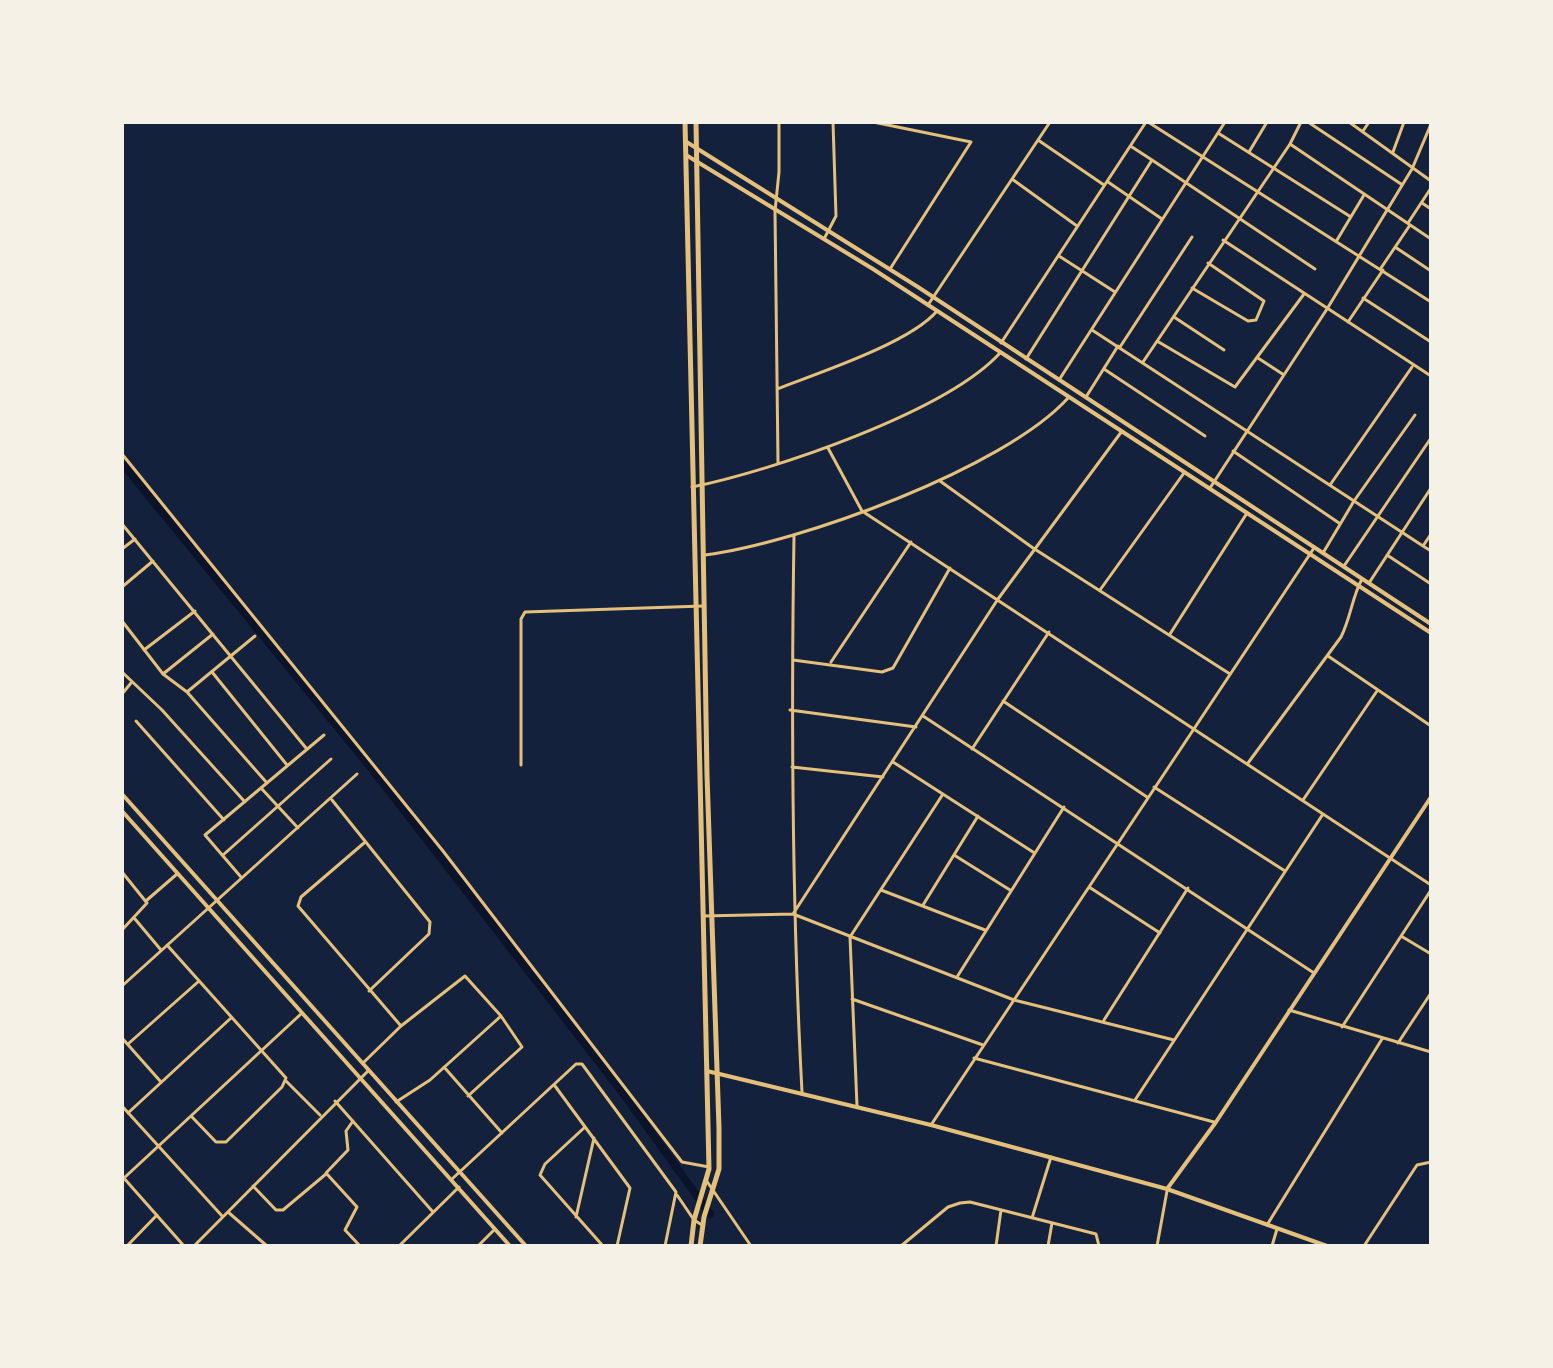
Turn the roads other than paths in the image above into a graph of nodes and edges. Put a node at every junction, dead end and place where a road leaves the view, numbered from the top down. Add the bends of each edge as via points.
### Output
1 (685, 122) edge
2 (696, 122) edge
3 (779, 122) edge
4 (833, 122) edge
5 (873, 122) edge
6 (1050, 122) edge
7 (1147, 122) edge
8 (1225, 122) edge
9 (1267, 122) edge
10 (1301, 122) edge
11 (1308, 122) edge
12 (1349, 122) edge
13 (1369, 122) edge
14 (1404, 122) edge
15 (1431, 124) edge
16 (1363, 131) junction
17 (1218, 133) junction
18 (1038, 140) junction
19 (685, 141) junction
20 (1290, 144) junction
21 (1130, 146) junction
22 (696, 148) junction
23 (1249, 152) junction
24 (1393, 152) junction
25 (685, 154) junction
26 (1203, 157) junction
27 (1152, 160) junction
28 (696, 161) junction
29 (1272, 166) junction
30 (1412, 169) junction
31 (1012, 179) junction
32 (1431, 181) edge
33 (1186, 182) junction
34 (1106, 184) junction
35 (1401, 185) junction
36 (1431, 188) edge
37 (1257, 189) junction
38 (1365, 194) junction
39 (1129, 196) junction
40 (776, 197) junction
41 (1422, 203) junction
42 (1431, 209) edge
43 (1387, 210) junction
44 (775, 211) junction
45 (1239, 217) junction
46 (1351, 217) junction
47 (1162, 219) junction
48 (1409, 224) junction
49 (1078, 227) junction
50 (830, 231) junction
51 (1192, 237) dead end
52 (824, 239) junction
53 (1431, 239) edge
54 (1222, 240) junction
55 (1337, 240) junction
56 (1395, 247) junction
57 (1360, 254) junction
58 (1059, 256) junction
59 (1208, 263) junction
60 (890, 269) junction
61 (1315, 269) dead end
62 (1382, 269) junction
63 (1080, 271) junction
64 (1431, 271) edge
65 (1192, 288) junction
66 (1115, 292) junction
67 (1304, 294) junction
68 (933, 298) junction
69 (1363, 298) junction
70 (1431, 302) edge
71 (928, 305) junction
72 (1327, 309) junction
73 (937, 311) junction
74 (1174, 317) junction
75 (1348, 322) junction
76 (1092, 330) junction
77 (1157, 341) junction
78 (1431, 342) edge
79 (1001, 343) junction
80 (1119, 347) junction
81 (1224, 350) dead end
82 (1000, 353) junction
83 (1258, 358) junction
84 (1026, 359) junction
85 (1143, 362) junction
86 (1413, 365) junction
87 (1104, 369) junction
88 (1284, 375) junction
89 (1431, 376) edge
90 (1059, 380) junction
91 (1065, 384) junction
92 (777, 389) junction
93 (1060, 391) junction
94 (1069, 397) junction
95 (1086, 397) junction
96 (1415, 415) dead end
97 (1247, 430) junction
98 (1122, 431) junction
99 (1205, 436) dead end
100 (1431, 438) edge
101 (828, 448) junction
102 (1233, 451) junction
103 (122, 454) edge
104 (778, 463) junction
105 (1185, 472) junction
106 (939, 480) junction
107 (1214, 481) junction
108 (702, 485) junction
109 (1330, 485) junction
110 (691, 488) junction
111 (1210, 488) junction
112 (1431, 488) edge
113 (1354, 501) junction
114 (862, 511) junction
115 (1247, 513) junction
116 (1377, 517) junction
117 (1340, 523) junction
118 (122, 524) edge
119 (1402, 532) junction
120 (1431, 534) edge
121 (794, 536) junction
122 (135, 539) junction
123 (911, 542) junction
124 (1423, 546) junction
125 (1315, 547) junction
126 (1033, 548) junction
127 (122, 549) edge
128 (1431, 551) edge
129 (1323, 553) junction
130 (703, 555) junction
131 (1310, 555) junction
132 (1387, 555) junction
133 (693, 557) junction
134 (153, 561) junction
135 (1344, 566) junction
136 (950, 568) junction
137 (1362, 579) junction
138 (1369, 583) junction
139 (1431, 584) edge
140 (1358, 586) junction
141 (122, 587) edge
142 (1100, 590) junction
143 (998, 599) junction
144 (694, 606) junction
145 (704, 606) junction
146 (195, 611) junction
147 (122, 622) edge
148 (1431, 624) edge
149 (1049, 632) junction
150 (1431, 633) edge
151 (214, 634) junction
152 (1170, 634) junction
153 (255, 636) dead end
154 (144, 650) junction
155 (232, 656) junction
156 (1328, 656) junction
157 (792, 660) junction
158 (830, 663) junction
159 (122, 672) edge
160 (212, 672) junction
161 (163, 674) junction
162 (1230, 674) junction
163 (131, 683) junction
164 (1377, 691) junction
165 (187, 692) junction
166 (122, 694) edge
167 (1003, 701) junction
168 (790, 710) junction
169 (923, 716) junction
170 (136, 721) dead end
171 (1431, 726) edge
172 (916, 727) junction
173 (1192, 731) junction
174 (324, 735) dead end
175 (306, 748) junction
176 (972, 749) junction
177 (331, 759) dead end
178 (893, 762) junction
179 (1248, 763) junction
180 (287, 765) junction
181 (521, 765) dead end
182 (791, 767) junction
183 (357, 774) dead end
184 (883, 777) junction
185 (267, 783) junction
186 (1154, 787) junction
187 (261, 788) junction
188 (122, 794) edge
189 (943, 794) junction
190 (1148, 797) junction
191 (1431, 797) edge
192 (332, 800) junction
193 (1303, 800) junction
194 (245, 802) junction
195 (278, 806) junction
196 (1064, 807) junction
197 (122, 811) edge
198 (1323, 814) junction
199 (978, 816) junction
200 (124, 819) edge
201 (224, 820) junction
202 (298, 828) junction
203 (1117, 842) junction
204 (364, 843) junction
205 (1033, 852) junction
206 (223, 855) junction
207 (954, 855) junction
208 (1390, 861) junction
209 (1285, 871) junction
210 (122, 872) edge
211 (177, 874) junction
212 (241, 877) junction
213 (1089, 887) junction
214 (1188, 888) junction
215 (1431, 888) edge
216 (881, 890) junction
217 (1010, 890) junction
218 (215, 899) junction
219 (147, 900) junction
220 (923, 906) junction
221 (207, 908) junction
222 (793, 914) junction
223 (702, 916) junction
224 (711, 916) junction
225 (135, 919) junction
226 (123, 927) edge
227 (1248, 927) junction
228 (985, 930) junction
229 (1160, 933) junction
230 (1401, 936) junction
231 (850, 937) junction
232 (167, 945) junction
233 (161, 950) junction
234 (1431, 954) edge
235 (1314, 973) junction
236 (957, 977) junction
237 (199, 981) junction
238 (122, 986) edge
239 (369, 991) junction
240 (1431, 993) edge
241 (852, 999) junction
242 (1014, 1000) junction
243 (1289, 1010) junction
244 (302, 1013) junction
245 (501, 1016) junction
246 (231, 1018) junction
247 (1103, 1021) junction
248 (401, 1026) junction
249 (1342, 1027) junction
250 (122, 1038) edge
251 (1382, 1039) junction
252 (1174, 1040) junction
253 (1398, 1043) junction
254 (128, 1044) junction
255 (983, 1045) junction
256 (262, 1052) junction
257 (1431, 1052) edge
258 (974, 1058) junction
259 (362, 1064) junction
260 (444, 1067) junction
261 (368, 1071) junction
262 (707, 1071) junction
263 (717, 1073) junction
264 (360, 1078) junction
265 (286, 1081) junction
266 (161, 1082) junction
267 (555, 1086) junction
268 (802, 1093) junction
269 (468, 1096) junction
270 (1135, 1100) junction
271 (335, 1101) junction
272 (395, 1102) junction
273 (122, 1106) edge
274 (857, 1106) junction
275 (128, 1113) junction
276 (192, 1117) junction
277 (321, 1117) junction
278 (353, 1121) junction
279 (1216, 1122) junction
280 (931, 1125) junction
281 (585, 1127) junction
282 (502, 1133) junction
283 (594, 1138) junction
284 (159, 1147) junction
285 (1051, 1157) junction
286 (1431, 1162) edge
287 (709, 1167) junction
288 (326, 1173) junction
289 (458, 1173) junction
290 (123, 1177) edge
291 (452, 1179) junction
292 (706, 1180) junction
293 (253, 1186) junction
294 (459, 1186) junction
295 (712, 1186) junction
296 (1167, 1189) junction
297 (677, 1195) junction
298 (1001, 1210) junction
299 (228, 1212) junction
300 (433, 1212) junction
301 (157, 1215) junction
302 (695, 1216) junction
303 (223, 1217) junction
304 (576, 1217) junction
305 (1032, 1218) junction
306 (1052, 1223) junction
307 (702, 1225) junction
308 (1267, 1225) junction
309 (495, 1229) junction
310 (1277, 1229) junction
311 (127, 1246) edge
312 (184, 1246) edge
313 (194, 1246) edge
314 (267, 1246) edge
315 (360, 1246) edge
316 (399, 1246) edge
317 (478, 1246) edge
318 (510, 1246) edge
319 (526, 1246) edge
320 (603, 1246) edge
321 (617, 1246) edge
322 (665, 1246) edge
323 (691, 1246) edge
324 (700, 1246) edge
325 (751, 1246) edge
326 (901, 1246) edge
327 (996, 1246) edge
328 (1048, 1246) edge
329 (1099, 1246) edge
330 (1157, 1246) edge
331 (1272, 1246) edge
332 (1327, 1246) edge
333 (1364, 1246) edge

1 - 19 main road
2 - 22 main road
3 - 40 street
4 - 50 street via 836,216
5 - 60 street via 968,139 972,144
6 - 18 street
7 - 21 street
7 - 26 street
8 - 17 street
9 - 23 street
10 - 20 street
11 - 35 street
12 - 16 street
13 - 16 street
14 - 24 street
15 - 30 street
16 - 24 street
17 - 23 street
17 - 26 street
18 - 31 street
18 - 34 street
19 - 22 street
19 - 25 main road
20 - 29 street
20 - 38 street
21 - 27 street
21 - 34 street
22 - 28 main road
22 - 40 street
23 - 29 street
24 - 30 street
25 - 28 street
25 - 110 main road
26 - 33 street
26 - 37 street
27 - 33 street
27 - 39 street
28 - 44 street
28 - 108 main road
29 - 37 street
29 - 46 street
30 - 32 street
30 - 35 street
31 - 49 street
31 - 68 street
33 - 45 street
33 - 47 street
34 - 39 street
34 - 49 street
35 - 43 street
36 - 41 street
37 - 45 street
37 - 55 street
38 - 43 street
38 - 46 street
39 - 47 street
39 - 63 street
40 - 44 street
40 - 50 street
41 - 42 street
41 - 48 street
43 - 48 street
43 - 57 street
44 - 52 street
44 - 92 street
45 - 54 street
45 - 61 street
46 - 55 street
47 - 66 street
48 - 53 street
48 - 56 street
49 - 58 street
50 - 52 street
50 - 60 street
51 - 80 street
52 - 71 street
54 - 59 street
54 - 67 street
55 - 57 street
56 - 62 street
56 - 64 street
57 - 62 street
57 - 72 street
58 - 63 street
58 - 79 street
59 - 65 street
59 - 65 street via 1264,301 1256,320 1248,321
60 - 68 street
62 - 69 street
62 - 70 street
63 - 66 street
63 - 84 street
65 - 74 street
66 - 76 street
67 - 72 street
67 - 83 street
68 - 71 street
68 - 79 street
69 - 75 street
69 - 78 street
71 - 73 street
72 - 75 street
72 - 88 street
73 - 82 street
73 - 92 street via 858,358
74 - 77 street
74 - 81 street
75 - 86 street
76 - 80 street
76 - 90 street
77 - 83 street via 1232,387 1241,383
77 - 85 street
79 - 84 street
80 - 85 street
80 - 87 street
82 - 93 street
82 - 101 street via 951,390
83 - 88 street
84 - 90 street
85 - 97 street
86 - 89 street
86 - 109 street
87 - 95 street
87 - 99 street
88 - 97 street
90 - 91 street
91 - 93 street
91 - 95 street
92 - 104 street
93 - 94 street
94 - 98 street
94 - 106 street via 1009,442
95 - 107 street
96 - 113 street
97 - 102 street
97 - 109 street
98 - 105 street
98 - 126 street
100 - 116 street
101 - 104 street
101 - 114 street
102 - 107 street
102 - 117 street
103 - 287 street via 405,803 682,1162
104 - 108 street
105 - 111 street
105 - 142 street
106 - 114 street
106 - 126 street
107 - 111 street
107 - 125 street
108 - 110 street
108 - 130 main road
109 - 113 street
110 - 133 main road
111 - 115 street
112 - 119 street
113 - 116 street
113 - 117 street
114 - 121 street
114 - 123 street
115 - 131 street
115 - 152 street
116 - 119 street
116 - 135 street
117 - 129 street
118 - 122 street
119 - 124 street
119 - 132 street
120 - 124 street
121 - 130 street
121 - 157 street
122 - 127 street
122 - 134 street
123 - 136 street
123 - 158 street
124 - 128 street
125 - 129 street
125 - 131 street
126 - 142 street
126 - 143 street
129 - 135 street
130 - 133 street
130 - 145 main road
131 - 140 street
131 - 162 street
132 - 138 street
132 - 139 street
133 - 144 main road
134 - 141 street
134 - 146 street
135 - 137 street
136 - 143 street
136 - 158 street via 893,668 882,672
137 - 138 street
137 - 140 street
138 - 148 street
140 - 150 street
140 - 156 street via 1351,618
142 - 152 street
143 - 149 street
143 - 169 street
144 - 145 street
144 - 181 street via 525,612
144 - 223 main road
145 - 224 main road
146 - 151 street
146 - 154 street
147 - 154 street
149 - 167 street
149 - 173 street
151 - 155 street
151 - 161 street
152 - 162 street
153 - 155 street
154 - 161 street
155 - 160 street
155 - 175 street
156 - 164 street
156 - 179 street
157 - 158 street
157 - 168 street
159 - 163 street
160 - 165 street
160 - 180 street
161 - 165 street
162 - 173 street
163 - 166 street
163 - 194 street
164 - 171 street
164 - 193 street
165 - 185 street
167 - 176 street
167 - 190 street
168 - 172 street
168 - 182 street
169 - 172 street
169 - 176 street
170 - 201 street
172 - 178 street
173 - 179 street
173 - 186 street
174 - 175 street
175 - 180 street
176 - 196 street
177 - 195 street
178 - 184 street
178 - 189 street
179 - 193 street
180 - 185 street
182 - 184 street
182 - 222 street
183 - 192 street
184 - 222 street
185 - 187 street
186 - 190 street
186 - 209 street
187 - 194 street
187 - 195 street
188 - 218 street
189 - 199 street
189 - 216 street
190 - 203 street
191 - 208 street
192 - 202 street
192 - 204 street
193 - 198 street
194 - 201 street
195 - 202 street
195 - 206 street
196 - 203 street
196 - 205 street
197 - 200 street
198 - 208 street
198 - 209 street
199 - 205 street
199 - 207 street
200 - 211 street
201 - 206 street via 205,835
202 - 212 street
203 - 213 street
203 - 214 street
204 - 239 street via 428,918 431,929
204 - 239 street via 301,897 298,906
205 - 217 street
206 - 212 street
207 - 217 street
207 - 220 street
208 - 215 street
208 - 235 street
209 - 227 street
210 - 219 street
211 - 219 street
211 - 221 street
212 - 218 street
213 - 229 street
213 - 242 street
214 - 227 street
214 - 229 street
215 - 230 street
216 - 220 street
216 - 231 street
217 - 228 street
218 - 221 street
218 - 259 street
219 - 225 street
220 - 228 street
221 - 232 street
221 - 244 street
222 - 224 street
222 - 231 street
222 - 268 street
223 - 224 street
223 - 262 main road
224 - 263 main road
225 - 226 street
225 - 233 street
227 - 235 street
227 - 252 street
228 - 236 street
229 - 247 street
230 - 234 street
230 - 249 street
231 - 236 street
231 - 241 street
232 - 233 street
232 - 237 street
233 - 238 street
235 - 243 street
236 - 242 street
237 - 246 street
237 - 254 street
239 - 248 street
240 - 253 street
241 - 255 street
241 - 274 street
242 - 247 street
242 - 255 street
243 - 249 street
243 - 279 street
244 - 256 street
244 - 264 street
245 - 248 street via 465,976
245 - 260 street
245 - 269 street via 521,1051
246 - 256 street
246 - 266 street
247 - 252 street
248 - 259 street
249 - 251 street
250 - 254 street
251 - 253 street
251 - 308 street
252 - 270 street
253 - 257 street
254 - 266 street
255 - 258 street
256 - 265 street
256 - 276 street
258 - 270 street
258 - 280 street
259 - 261 street
260 - 269 street
260 - 272 street
261 - 264 street
261 - 272 street
262 - 263 street
262 - 287 main road
263 - 268 street
263 - 295 main road via 719,1169
264 - 271 street
264 - 291 street
265 - 276 street via 226,1142 216,1142
265 - 277 street
266 - 275 street
267 - 281 street
267 - 282 street
267 - 297 street via 576,1064 586,1066
268 - 274 street
269 - 282 street
270 - 279 street
271 - 277 street
271 - 278 street
272 - 289 street
273 - 275 street
274 - 280 street
275 - 284 street
276 - 284 street
277 - 293 street
278 - 288 street via 346,1131 348,1150
278 - 300 street
279 - 296 street
280 - 285 street
281 - 283 street
281 - 304 street via 540,1175
282 - 289 street
283 - 304 street
283 - 321 street via 631,1193
284 - 290 street
284 - 303 street
285 - 296 street
285 - 305 street
286 - 333 street via 1417,1165
287 - 292 main road
288 - 293 street via 283,1210 276,1210
288 - 315 street via 357,1207 345,1230
289 - 291 street
289 - 319 street
290 - 301 street
291 - 294 street
292 - 295 street
292 - 302 main road
293 - 299 street
294 - 300 street
294 - 309 street
295 - 307 main road
295 - 325 street
296 - 308 street
296 - 330 street
297 - 302 street
297 - 322 street
298 - 305 street
298 - 326 street via 960,1203 948,1207
298 - 327 street
299 - 303 street
299 - 314 street
300 - 316 street
301 - 311 street
301 - 312 street
302 - 307 street
302 - 323 main road
303 - 313 street
304 - 320 street
305 - 306 street
306 - 328 street
306 - 329 street via 1096,1234
307 - 324 main road
308 - 310 street
309 - 317 street
309 - 318 street
310 - 331 street
310 - 332 street

